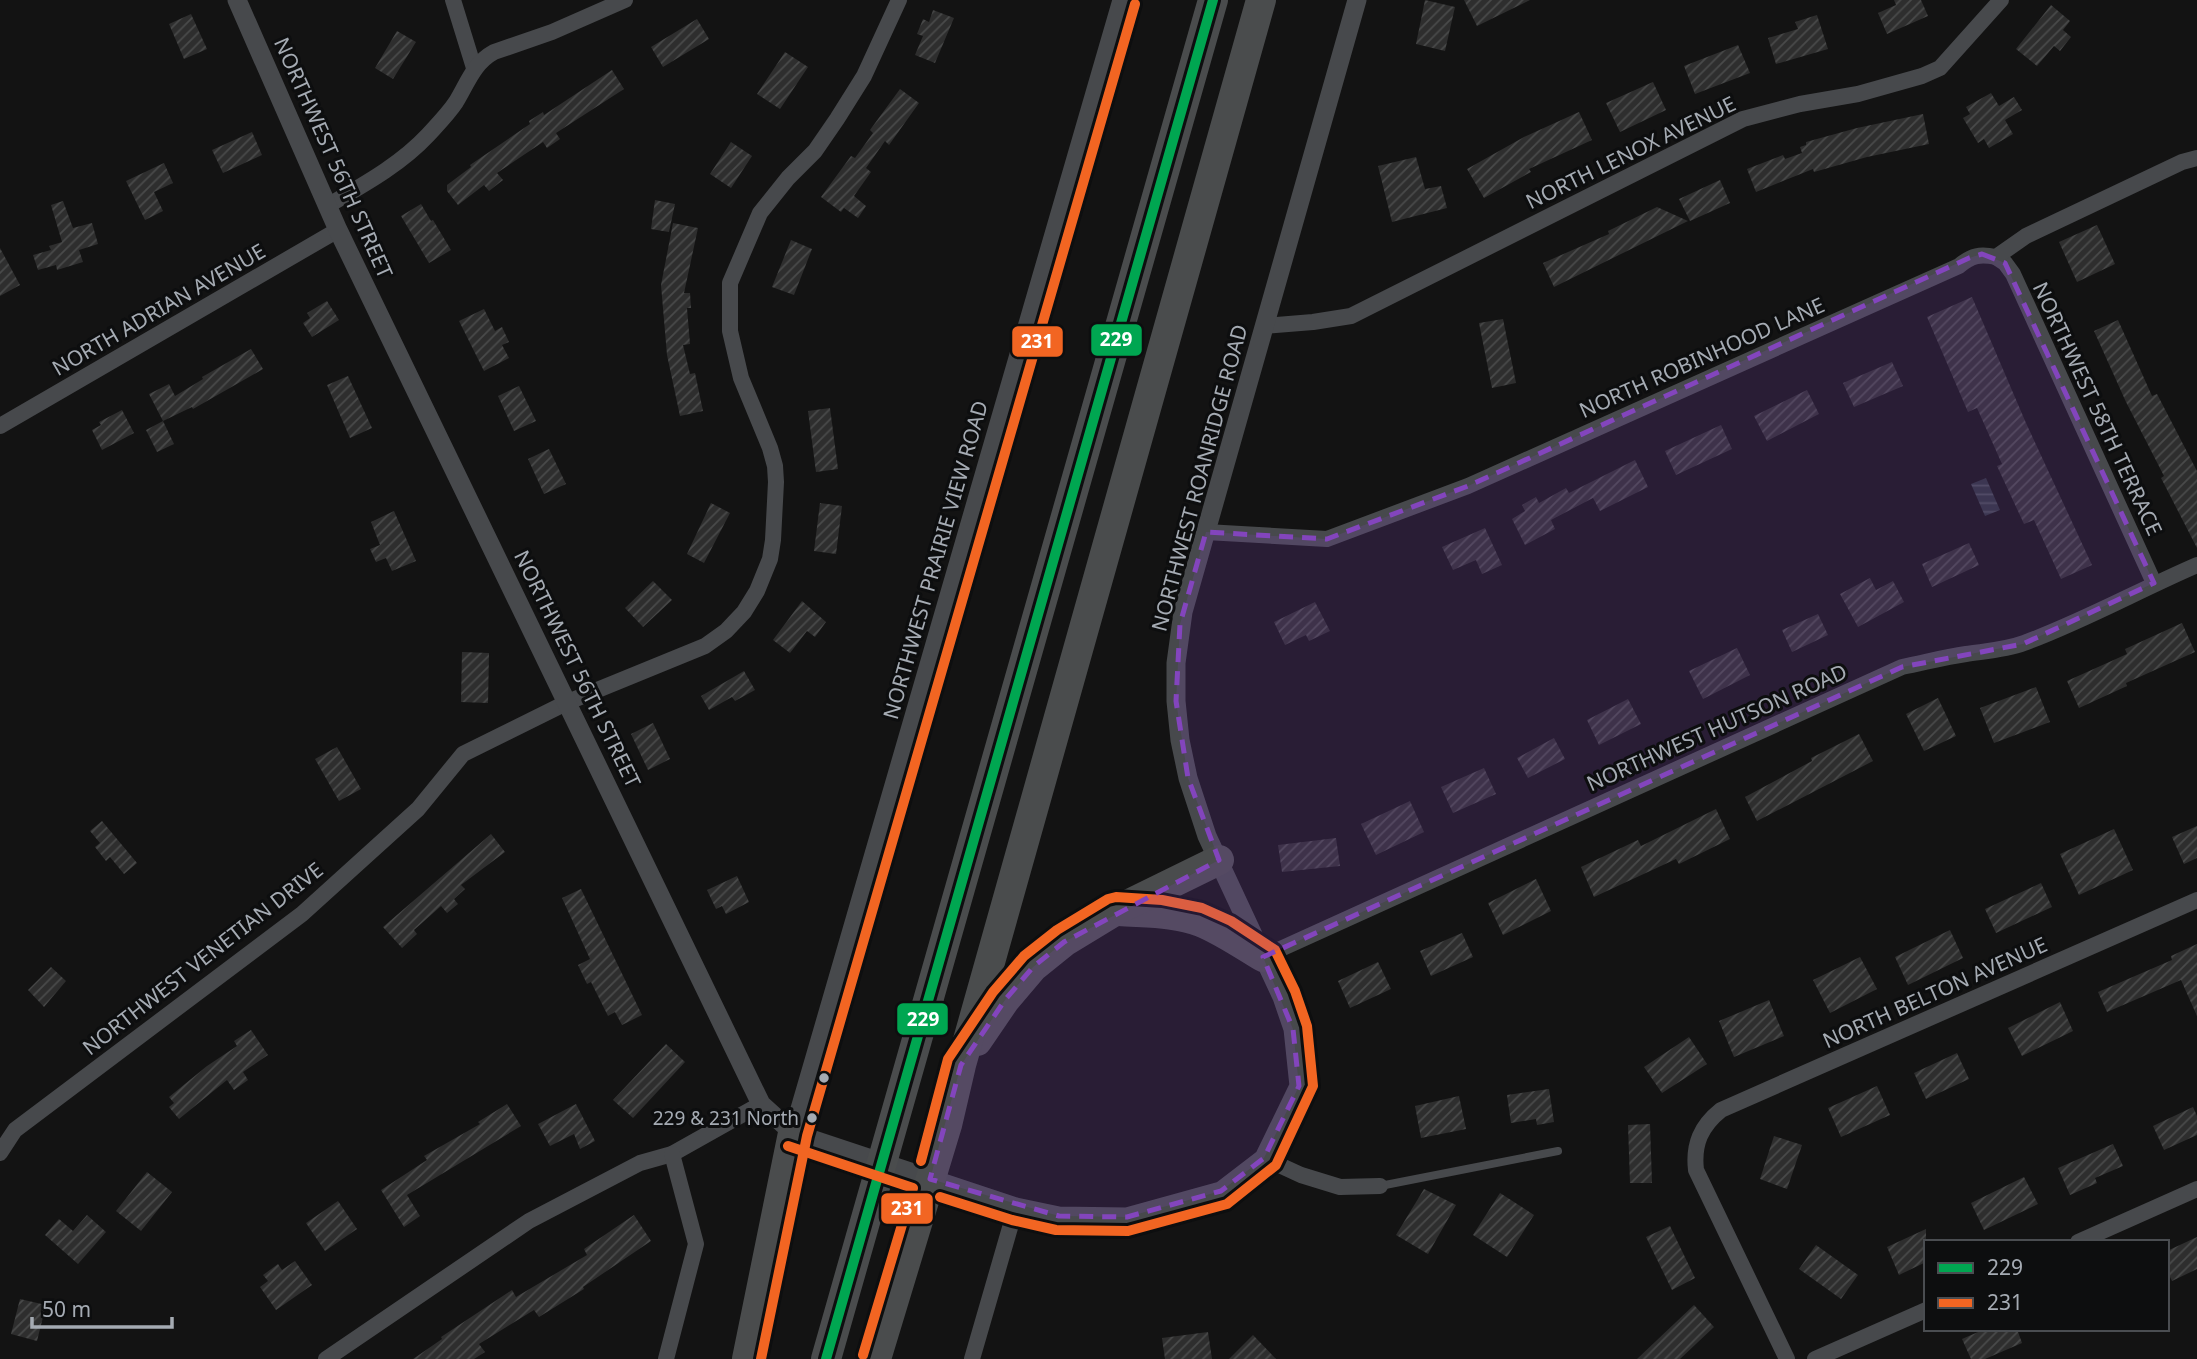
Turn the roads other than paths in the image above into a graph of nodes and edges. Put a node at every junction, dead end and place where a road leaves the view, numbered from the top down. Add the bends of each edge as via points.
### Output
1 (237, 0) edge
2 (453, 0) edge
3 (625, 0) edge
4 (899, 0) edge
5 (1122, 0) edge
6 (1213, 0) edge
7 (1261, 0) edge
8 (1357, 0) edge
9 (2001, 0) edge
10 (474, 68) junction
11 (2197, 158) edge
12 (327, 206) junction
13 (338, 230) junction
14 (1996, 257) junction
15 (1264, 326) junction
16 (0, 426) edge
17 (1206, 532) junction
18 (2197, 565) edge
19 (2154, 583) junction
20 (568, 702) junction
21 (1219, 860) junction
22 (2197, 900) edge
23 (1115, 911) junction
24 (1263, 957) junction
25 (961, 1065) junction
26 (761, 1104) junction
27 (793, 1133) junction
28 (1558, 1151) dead end
29 (0, 1153) edge
30 (671, 1154) junction
31 (1264, 1158) junction
32 (1380, 1186) joint
33 (2197, 1189) edge
34 (1016, 1207) junction
35 (2082, 1240) edge
36 (1924, 1311) edge
37 (326, 1359) edge
38 (666, 1359) edge
39 (747, 1359) edge
40 (826, 1359) edge
41 (876, 1359) edge
42 (972, 1359) edge
43 (1787, 1359) edge
44 (1815, 1359) edge

1 - 12 street, NORTHWEST 56TH STREET
2 - 10 street
3 - 10 street via 494,52
4 - 20 street via 864,76 837,119 760,214 730,283 730,331 741,378 775,466 773,540 757,591 744,612 705,646
5 - 27 street, NORTHWEST PRAIRIE VIEW ROAD
6 - 40 highway
7 - 25 highway
8 - 15 street, NORTHWEST ROANRIDGE ROAD
9 - 15 street, NORTH LENOX AVENUE via 1940,68 1923,76 1743,119 1351,316
10 - 12 street via 455,102 426,137 379,176
11 - 14 street, NORTH ROBINHOOD LANE via 2026,236
12 - 13 street, NORTHWEST 56TH STREET
13 - 16 street, NORTH ADRIAN AVENUE
13 - 20 street, NORTHWEST 56TH STREET
14 - 17 street, NORTH ROBINHOOD LANE via 1982,254 1969,258 1468,486 1327,539
14 - 19 street, NORTHWEST 58TH TERRACE via 2013,274
15 - 17 street, NORTHWEST ROANRIDGE ROAD
17 - 21 street, NORTHWEST ROANRIDGE ROAD via 1181,624 1176,701 1188,778
18 - 19 street, NORTHWEST HUTSON ROAD
19 - 24 street, NORTHWEST HUTSON ROAD via 2023,644 1902,667
20 - 26 street, NORTHWEST 56TH STREET
20 - 29 street, NORTHWEST VENETIAN DRIVE via 463,754 418,809 302,914 15,1130
21 - 23 highway
21 - 24 street, NORTHWEST ROANRIDGE ROAD
22 - 43 street, NORTH BELTON AVENUE via 1721,1110 1710,1119 1694,1156 1700,1182
23 - 24 highway via 1198,921
23 - 25 highway via 1032,967
24 - 31 street, NORTHWEST ROANRIDGE ROAD via 1293,1029 1299,1086
25 - 41 highway
26 - 27 street, NORTHWEST 56TH STREET
26 - 30 street
27 - 34 street, NORTHWEST 56TH STREET
27 - 39 highway
28 - 32 lane
30 - 37 street via 639,1163 529,1222
30 - 38 street via 696,1244
31 - 32 street via 1340,1187
31 - 34 street, NORTHWEST ROANRIDGE ROAD via 1221,1191 1128,1217 1059,1216
33 - 35 street
34 - 42 street
36 - 44 street

